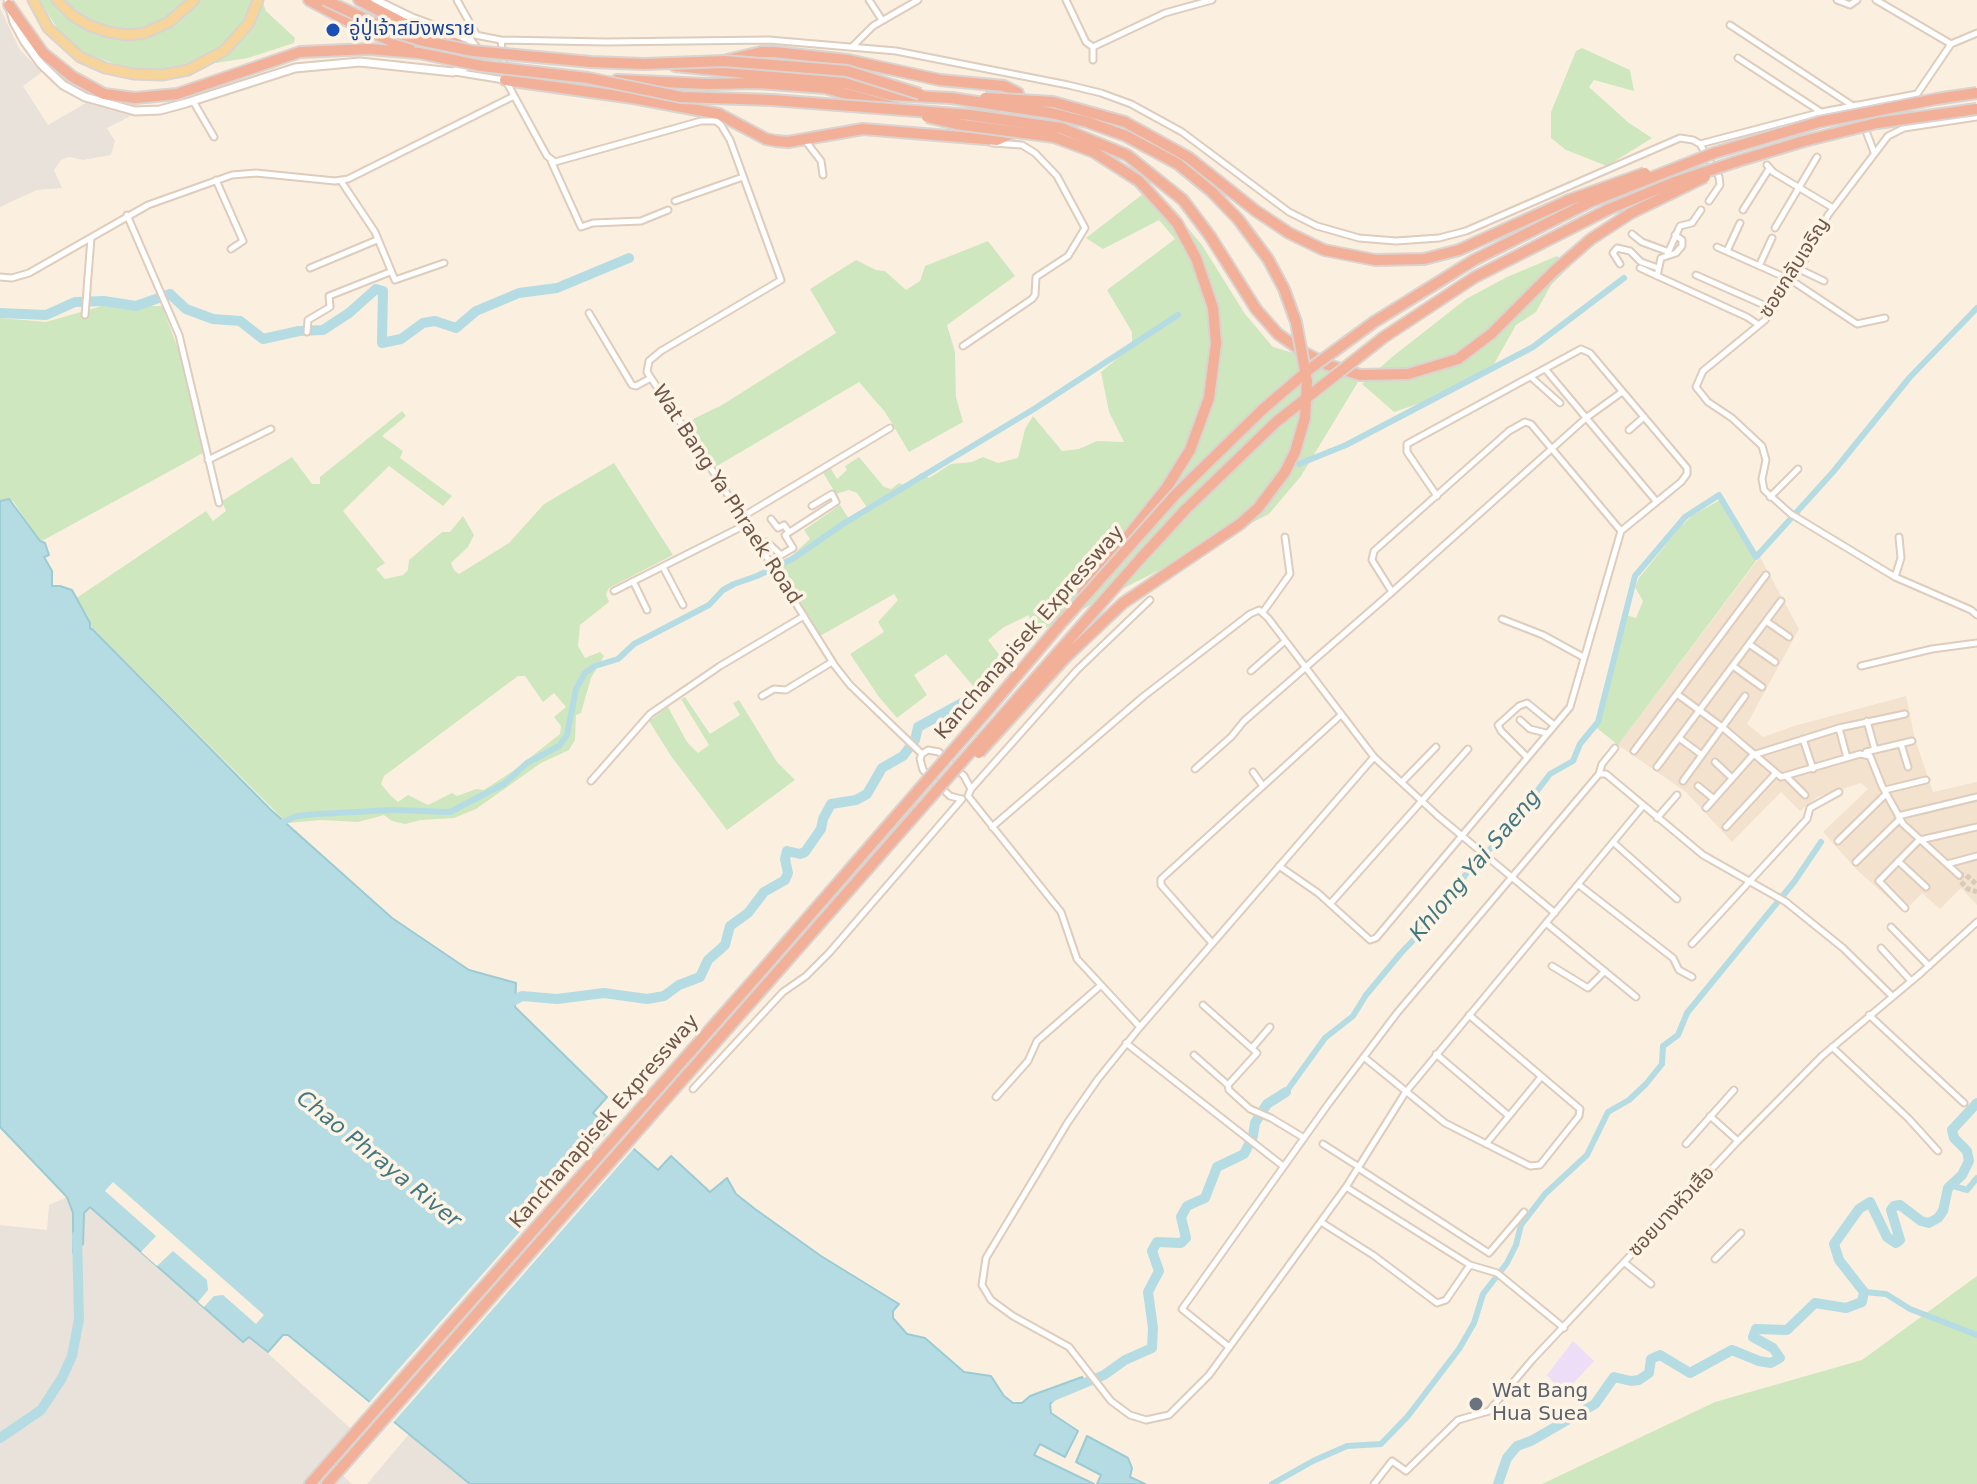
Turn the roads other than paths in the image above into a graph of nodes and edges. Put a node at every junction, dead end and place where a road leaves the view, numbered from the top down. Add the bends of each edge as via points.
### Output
1 (33, 0) edge
2 (57, 0) edge
3 (194, 0) edge
4 (258, 0) edge
5 (309, 0) edge
6 (325, 0) edge
7 (359, 0) edge
8 (375, 0) edge
9 (457, 0) edge
10 (869, 0) edge
11 (901, 0) edge
12 (918, 0) edge
13 (1066, 0) edge
14 (1212, 0) edge
15 (1837, 0) edge
16 (1857, 0) edge
17 (1876, 0) edge
18 (9, 3) edge
19 (905, 7) junction
20 (882, 20) junction
21 (1730, 25) dead end
22 (450, 30) junction
23 (1977, 33) edge
24 (476, 35) junction
25 (501, 40) junction
26 (1951, 44) junction
27 (852, 47) junction
28 (1093, 47) junction
29 (473, 51) junction
30 (419, 53) junction
31 (1738, 58) dead end
32 (1093, 60) dead end
33 (724, 61) junction
34 (645, 64) junction
35 (453, 72) junction
36 (588, 78) junction
37 (505, 80) junction
38 (1977, 93) edge
39 (920, 94) junction
40 (514, 96) junction
41 (951, 98) junction
42 (193, 101) junction
43 (1854, 105) junction
44 (1977, 109) edge
45 (907, 112) junction
46 (1822, 112) junction
47 (1977, 117) edge
48 (214, 137) dead end
49 (804, 139) junction
50 (983, 139) junction
51 (1700, 144) junction
52 (1714, 153) junction
53 (1875, 153) junction
54 (1817, 157) dead end
55 (550, 160) junction
56 (1735, 162) junction
57 (823, 175) dead end
58 (743, 177) junction
59 (216, 180) junction
60 (341, 181) junction
61 (1799, 187) junction
62 (675, 201) dead end
63 (1709, 201) dead end
64 (1833, 208) junction
65 (668, 210) dead end
66 (1701, 210) dead end
67 (1743, 210) dead end
68 (127, 215) junction
69 (1740, 223) dead end
70 (1775, 228) dead end
71 (1632, 234) dead end
72 (1675, 235) junction
73 (91, 237) junction
74 (1772, 238) dead end
75 (377, 240) junction
76 (1717, 247) dead end
77 (231, 249) dead end
78 (1727, 251) junction
79 (1668, 254) junction
80 (444, 263) dead end
81 (1620, 264) dead end
82 (1759, 266) junction
83 (310, 268) dead end
84 (1640, 268) dead end
85 (1799, 269) junction
86 (390, 272) junction
87 (1657, 272) junction
88 (1696, 275) dead end
89 (0, 277) edge
90 (1791, 280) junction
91 (1824, 281) dead end
92 (1773, 309) junction
93 (85, 313) dead end
94 (589, 313) dead end
95 (1885, 318) dead end
96 (1759, 325) junction
97 (307, 332) dead end
98 (963, 346) dead end
99 (1546, 370) junction
100 (651, 378) junction
101 (1532, 378) junction
102 (1622, 392) junction
103 (1560, 403) dead end
104 (1644, 417) junction
105 (1586, 418) junction
106 (890, 428) dead end
107 (271, 429) dead end
108 (1629, 430) dead end
109 (1552, 450) junction
110 (208, 460) junction
111 (1798, 469) dead end
112 (1437, 496) junction
113 (1770, 497) junction
114 (1656, 501) junction
115 (219, 503) dead end
116 (812, 506) dead end
117 (742, 517) junction
118 (771, 519) dead end
119 (747, 524) junction
120 (1621, 531) junction
121 (789, 532) junction
122 (1285, 537) dead end
123 (1899, 537) dead end
124 (759, 545) junction
125 (663, 567) junction
126 (1766, 575) dead end
127 (1895, 577) junction
128 (633, 581) junction
129 (614, 591) dead end
130 (1392, 592) junction
131 (1150, 600) dead end
132 (1781, 601) dead end
133 (683, 605) dead end
134 (647, 610) dead end
135 (1263, 612) junction
136 (1977, 615) edge
137 (804, 616) junction
138 (1502, 619) dead end
139 (1063, 621) junction
140 (1766, 621) junction
141 (1789, 637) dead end
142 (1285, 641) junction
143 (1977, 643) edge
144 (1749, 644) junction
145 (1583, 657) junction
146 (832, 662) junction
147 (1775, 662) dead end
148 (1733, 666) junction
149 (1861, 666) dead end
150 (1304, 667) junction
151 (1251, 671) dead end
152 (1762, 687) dead end
153 (1677, 694) junction
154 (762, 696) dead end
155 (1745, 696) dead end
156 (1700, 710) junction
157 (1905, 714) dead end
158 (1341, 715) junction
159 (1520, 720) dead end
160 (1867, 721) junction
161 (1554, 725) junction
162 (1722, 727) junction
163 (1839, 728) junction
164 (1547, 733) junction
165 (1679, 738) junction
166 (1803, 739) junction
167 (1912, 741) dead end
168 (1901, 744) junction
169 (1436, 747) dead end
170 (1615, 748) dead end
171 (1468, 749) dead end
172 (1875, 750) junction
173 (1634, 751) dead end
174 (922, 754) junction
175 (1860, 754) junction
176 (1702, 755) junction
177 (1753, 755) junction
178 (1374, 757) junction
179 (1527, 757) junction
180 (1847, 758) junction
181 (1715, 762) dead end
182 (1657, 767) dead end
183 (1908, 767) dead end
184 (1195, 769) dead end
185 (1813, 769) junction
186 (1253, 772) dead end
187 (1599, 774) junction
188 (1775, 774) junction
189 (1787, 777) junction
190 (1732, 778) junction
191 (1926, 780) dead end
192 (591, 781) dead end
193 (1683, 781) dead end
194 (1402, 782) junction
195 (1263, 786) junction
196 (1698, 786) dead end
197 (971, 789) junction
198 (1839, 792) dead end
199 (1885, 792) junction
200 (1677, 795) dead end
201 (1805, 795) dead end
202 (1977, 797) edge
203 (965, 798) junction
204 (1714, 799) junction
205 (1421, 800) junction
206 (1643, 806) junction
207 (1706, 808) dead end
208 (1899, 817) junction
209 (1657, 818) junction
210 (992, 827) junction
211 (1726, 827) dead end
212 (1977, 827) edge
213 (1462, 835) junction
214 (896, 837) junction
215 (1920, 840) junction
216 (1838, 841) dead end
217 (1614, 843) junction
218 (1977, 856) edge
219 (1898, 861) junction
220 (1856, 862) dead end
221 (1946, 864) junction
222 (1279, 866) junction
223 (1959, 875) dead end
224 (1511, 877) junction
225 (1748, 881) junction
226 (1579, 885) junction
227 (1926, 887) dead end
228 (1677, 899) dead end
229 (1330, 904) junction
230 (1905, 908) dead end
231 (1555, 913) junction
232 (1977, 922) edge
233 (1546, 923) junction
234 (1891, 927) dead end
235 (1212, 943) junction
236 (1692, 944) dead end
237 (1881, 948) dead end
238 (1552, 966) dead end
239 (1929, 966) junction
240 (1605, 971) junction
241 (1692, 977) dead end
242 (1911, 981) junction
243 (1100, 986) junction
244 (1892, 996) junction
245 (1636, 997) dead end
246 (1203, 1005) dead end
247 (1469, 1015) junction
248 (1869, 1015) junction
249 (1140, 1027) junction
250 (1270, 1027) dead end
251 (1126, 1043) junction
252 (1832, 1047) junction
253 (1252, 1048) junction
254 (1436, 1054) junction
255 (1194, 1055) dead end
256 (1365, 1058) junction
257 (1541, 1077) junction
258 (1228, 1085) junction
259 (693, 1089) dead end
260 (1734, 1090) dead end
261 (1405, 1093) junction
262 (996, 1097) dead end
263 (1964, 1103) dead end
264 (1509, 1116) junction
265 (1710, 1116) junction
266 (1304, 1138) junction
267 (1738, 1141) junction
268 (1323, 1144) dead end
269 (1486, 1144) junction
270 (1686, 1144) dead end
271 (1938, 1151) dead end
272 (1283, 1166) junction
273 (1358, 1167) junction
274 (1346, 1187) junction
275 (1524, 1212) dead end
276 (1321, 1222) junction
277 (1741, 1233) dead end
278 (1715, 1259) dead end
279 (1625, 1263) junction
280 (1470, 1265) junction
281 (1651, 1284) dead end
282 (1564, 1328) junction
283 (1229, 1347) junction
284 (310, 1484) edge
285 (327, 1484) edge
286 (1374, 1484) edge

1 - 4 main road via 48,28 80,57 105,68 162,75 188,70 224,51 249,23
2 - 3 main road via 88,25 108,32 145,33 169,22
5 - 30 highway
6 - 29 highway, bridge via 391,31
7 - 29 highway, bridge
8 - 22 street
9 - 24 street
10 - 20 street
11 - 19 street
12 - 19 street
13 - 28 street
14 - 28 street via 1165,13
15 - 16 street via 1850,5
17 - 26 street
18 - 30 highway via 43,53 73,77 104,94 135,98 177,94 300,52
18 - 42 street via 14,22 41,64 85,97 135,111
19 - 20 street
20 - 27 street
21 - 43 street
22 - 24 street
22 - 35 street via 477,49 475,61
23 - 26 street
24 - 25 street
25 - 27 street via 769,40
25 - 37 street
26 - 43 street via 1917,94
27 - 51 street via 896,51 1118,99 1182,132 1289,212 1359,238 1396,241 1466,231 1680,138
28 - 32 street
29 - 34 highway, bridge
30 - 36 highway, bridge via 493,68
31 - 46 street
33 - 34 highway, bridge
33 - 39 highway, bridge via 847,71
33 - 50 highway via 774,52 863,62 921,76 1004,86 1018,93 1013,133
34 - 39 highway, bridge via 845,83 890,95
35 - 37 street
35 - 42 street via 328,64 295,68
36 - 45 highway, bridge via 681,97
36 - 45 highway, bridge via 825,88
37 - 40 street
37 - 49 highway via 701,110 728,117 766,139
38 - 52 highway, Kanchanapisek Expressway, bridge via 1819,122
39 - 41 highway
40 - 55 street
40 - 60 street
41 - 52 highway, bridge via 1053,102 1125,122 1178,151 1305,242 1375,260 1424,259 1459,250 1588,192
41 - 214 highway, bridge via 1087,122 1178,164 1211,191 1254,238 1284,289 1305,360 1307,401 1295,452 1258,508 1094,629
42 - 48 street
43 - 46 street
43 - 53 street
44 - 56 highway, Kanchanapisek Expressway, bridge via 1877,123
45 - 56 highway, bridge via 1028,121 1061,128 1127,155 1183,200 1278,334 1328,365 1375,376 1424,371 1458,359 1601,232
45 - 139 highway, bridge via 1054,137 1110,161 1139,181 1171,215 1209,291 1215,360 1198,433 1167,487
46 - 51 street
47 - 53 street, ซอยกลับเจริญ via 1897,130
49 - 50 highway via 863,129
49 - 57 street via 821,161
50 - 98 street via 1022,145 1035,153 1057,176 1085,228 1068,256 1036,277 1032,299
51 - 63 street via 1720,181
52 - 139 highway, Kanchanapisek Expressway, bridge via 1520,236 1374,322 1252,419 1175,495
53 - 64 street, ซอยกลับเจริญ
54 - 61 street
55 - 58 street, Wat Bang Ya Phraek Road via 562,162 708,120 721,125
55 - 65 street via 581,227 641,221
56 - 214 highway, Kanchanapisek Expressway, bridge via 1609,209 1512,256 1435,301 1323,383 1186,509
58 - 62 street
58 - 100 street, Wat Bang Ya Phraek Road via 781,280 661,351 649,361
59 - 60 street via 246,173
59 - 68 street
59 - 77 street via 243,241
60 - 75 street
61 - 64 street
61 - 67 street via 1768,167
61 - 70 street
64 - 85 street, ซอยกลับเจริญ
66 - 72 street
68 - 73 street
68 - 110 street via 179,335
69 - 78 street
71 - 79 street
72 - 79 street
72 - 79 street via 1682,246
73 - 89 street via 29,273
73 - 93 street
74 - 82 street
75 - 83 street
75 - 86 street
76 - 78 street
78 - 82 street
79 - 87 street
80 - 86 street via 398,280
81 - 87 street via 1613,253 1617,248 1630,251
82 - 90 street
84 - 87 street
85 - 90 street, ซอยกลับเจริญ
85 - 91 street
86 - 97 street via 331,295 329,308 310,317
87 - 96 street
88 - 92 street
90 - 92 street, ซอยกลับเจริญ
90 - 95 street via 1857,324
92 - 96 street, ซอยกลับเจริญ
94 - 100 street via 632,385
96 - 113 street, ซอยกลับเจริญ via 1703,371 1696,387 1762,446 1762,484
99 - 101 street
99 - 102 street via 1585,350
99 - 105 street
100 - 117 street, Wat Bang Ya Phraek Road
101 - 103 street
101 - 112 street via 1407,444 1409,457
102 - 104 street
102 - 105 street
104 - 108 street
104 - 114 street via 1687,468 1681,482
105 - 109 street
105 - 114 street
106 - 117 street
107 - 110 street
109 - 112 street via 1525,422
109 - 120 street
109 - 130 street
110 - 115 street
111 - 113 street
112 - 130 street via 1374,551 1372,560
113 - 127 street
114 - 120 street
116 - 121 street via 832,494 836,502
117 - 119 street, Wat Bang Ya Phraek Road
118 - 121 street
119 - 124 street, Wat Bang Ya Phraek Road
119 - 125 street
120 - 145 street
121 - 124 street via 785,535 793,548 781,555 767,542
122 - 135 street via 1290,574
123 - 127 street via 1901,558
124 - 137 street, Wat Bang Ya Phraek Road
125 - 128 street
125 - 133 street
126 - 153 street
127 - 136 street
128 - 129 street
128 - 134 street
130 - 150 street
131 - 197 street via 1077,670
132 - 140 street
135 - 142 street
135 - 210 street via 1250,614 1144,696
137 - 146 street, Wat Bang Ya Phraek Road
137 - 192 street via 650,714
138 - 145 street
139 - 284 highway, Kanchanapisek Expressway, bridge
140 - 141 street
140 - 144 street
142 - 150 street
142 - 151 street
143 - 149 street
144 - 147 street
144 - 148 street
145 - 161 street via 1570,707
146 - 154 street via 786,690
146 - 174 street, Wat Bang Ya Phraek Road
148 - 152 street
148 - 156 street
150 - 158 street
150 - 184 street
153 - 156 street
153 - 173 street
155 - 162 street
156 - 162 street
156 - 165 street
157 - 160 street
158 - 178 street
158 - 195 street
159 - 164 street
160 - 163 street
160 - 172 street
161 - 164 street
161 - 179 street via 1527,703 1501,722 1498,728
162 - 176 street
162 - 177 street
163 - 166 street
163 - 180 street
164 - 179 street
165 - 176 street
165 - 182 street
166 - 177 street
166 - 185 street
167 - 168 street
168 - 172 street
168 - 183 street
169 - 194 street
170 - 187 street
171 - 205 street
172 - 175 street
174 - 197 street, Wat Bang Ya Phraek Road via 933,750 945,755
174 - 203 street, Wat Bang Ya Phraek Road via 923,770 950,796
175 - 180 street
175 - 199 street via 1873,759
176 - 193 street
177 - 188 street
177 - 190 street
178 - 194 street
178 - 222 street
179 - 213 street
180 - 185 street
181 - 190 street
185 - 189 street
186 - 195 street
187 - 206 street via 1606,774
187 - 224 street
188 - 189 street
188 - 211 street
189 - 201 street
190 - 204 street
191 - 199 street
194 - 205 street
195 - 235 street via 1160,882
196 - 204 street
197 - 203 street
198 - 225 street via 1810,808 1807,819
199 - 208 street
199 - 216 street
200 - 209 street
202 - 208 street
203 - 210 street, Wat Bang Ya Phraek Road
203 - 259 street via 829,953 783,992
204 - 207 street
205 - 213 street
205 - 229 street
206 - 209 street
206 - 217 street
208 - 215 street
208 - 220 street
209 - 225 street via 1703,855
210 - 243 street, Wat Bang Ya Phraek Road via 1061,912 1077,959
212 - 215 street
213 - 224 street
213 - 229 street via 1373,940
214 - 285 highway, Kanchanapisek Expressway, bridge
215 - 219 street
215 - 221 street
217 - 226 street
217 - 228 street
218 - 221 street
219 - 227 street
219 - 230 street via 1879,883
221 - 223 street
222 - 229 street
222 - 235 street
224 - 231 street
224 - 256 street
225 - 236 street
225 - 244 street via 1786,902
226 - 231 street
226 - 241 street
231 - 233 street
232 - 239 street, ซอยบางหัวเสือ
233 - 240 street
233 - 247 street
234 - 239 street
235 - 249 street
237 - 242 street
238 - 240 street via 1588,988
239 - 242 street, ซอยบางหัวเสือ
240 - 245 street
242 - 244 street, ซอยบางหัวเสือ
243 - 249 street, Wat Bang Ya Phraek Road
243 - 262 street via 1037,1041 1028,1061
244 - 248 street, ซอยบางหัวเสือ
246 - 253 street
247 - 254 street
247 - 257 street
248 - 252 street, ซอยบางหัวเสือ
248 - 263 street
249 - 251 street
250 - 253 street
251 - 272 street
251 - 283 street via 1068,1122 995,1242 982,1285 991,1300 1013,1316 1069,1347 1111,1401 1146,1420 1169,1415
252 - 267 street, ซอยบางหัวเสือ
252 - 271 street
253 - 258 street via 1257,1056
254 - 261 street
254 - 264 street
255 - 258 street
256 - 261 street
256 - 266 street
257 - 264 street
257 - 269 street via 1581,1113 1545,1160 1530,1166
258 - 266 street via 1256,1113
260 - 265 street
261 - 269 street via 1445,1123
261 - 273 street
264 - 269 street
265 - 267 street
265 - 270 street
266 - 272 street
267 - 279 street, ซอยบางหัวเสือ
268 - 273 street
272 - 283 street via 1182,1309
273 - 274 street
273 - 275 street via 1489,1253
274 - 276 street
274 - 280 street
276 - 280 street via 1437,1303 1446,1300
276 - 283 street
277 - 278 street
279 - 281 street
279 - 282 street, ซอยบางหัวเสือ
280 - 282 street via 1497,1273
282 - 286 street, ซอยบางหัวเสือ via 1489,1411 1458,1420 1406,1471 1392,1461

